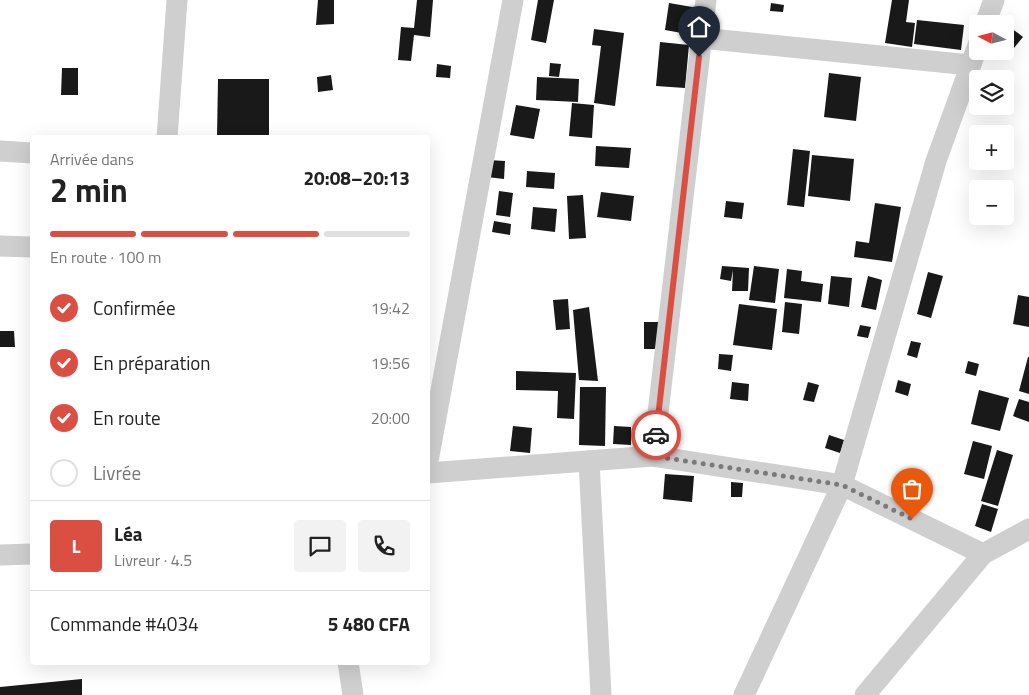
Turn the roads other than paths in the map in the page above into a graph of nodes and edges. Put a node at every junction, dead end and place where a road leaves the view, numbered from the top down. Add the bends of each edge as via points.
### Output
1 (178, 0) edge
2 (512, 0) edge
3 (706, 0) edge
4 (994, 0) edge
5 (988, 15) edge
6 (701, 38) junction
7 (969, 55) edge
8 (972, 60) edge
9 (167, 135) edge
10 (0, 151) edge
11 (30, 153) edge
12 (0, 246) edge
13 (30, 247) edge
14 (430, 450) edge
15 (653, 456) junction
16 (589, 461) junction
17 (430, 473) edge
18 (842, 485) junction
19 (1029, 529) edge
20 (30, 554) edge
21 (983, 554) junction
22 (0, 555) edge
23 (348, 665) edge
24 (353, 695) edge
25 (601, 695) edge
26 (744, 695) edge
27 (864, 695) edge

1 - 9 street
2 - 14 street
3 - 6 street
4 - 5 street
6 - 7 street
6 - 15 street
8 - 18 street via 936,161
10 - 11 street
12 - 13 street
15 - 16 street
15 - 18 street
16 - 17 street
16 - 25 street
18 - 21 street
18 - 26 street
19 - 21 street
20 - 22 street
21 - 27 street
23 - 24 street

